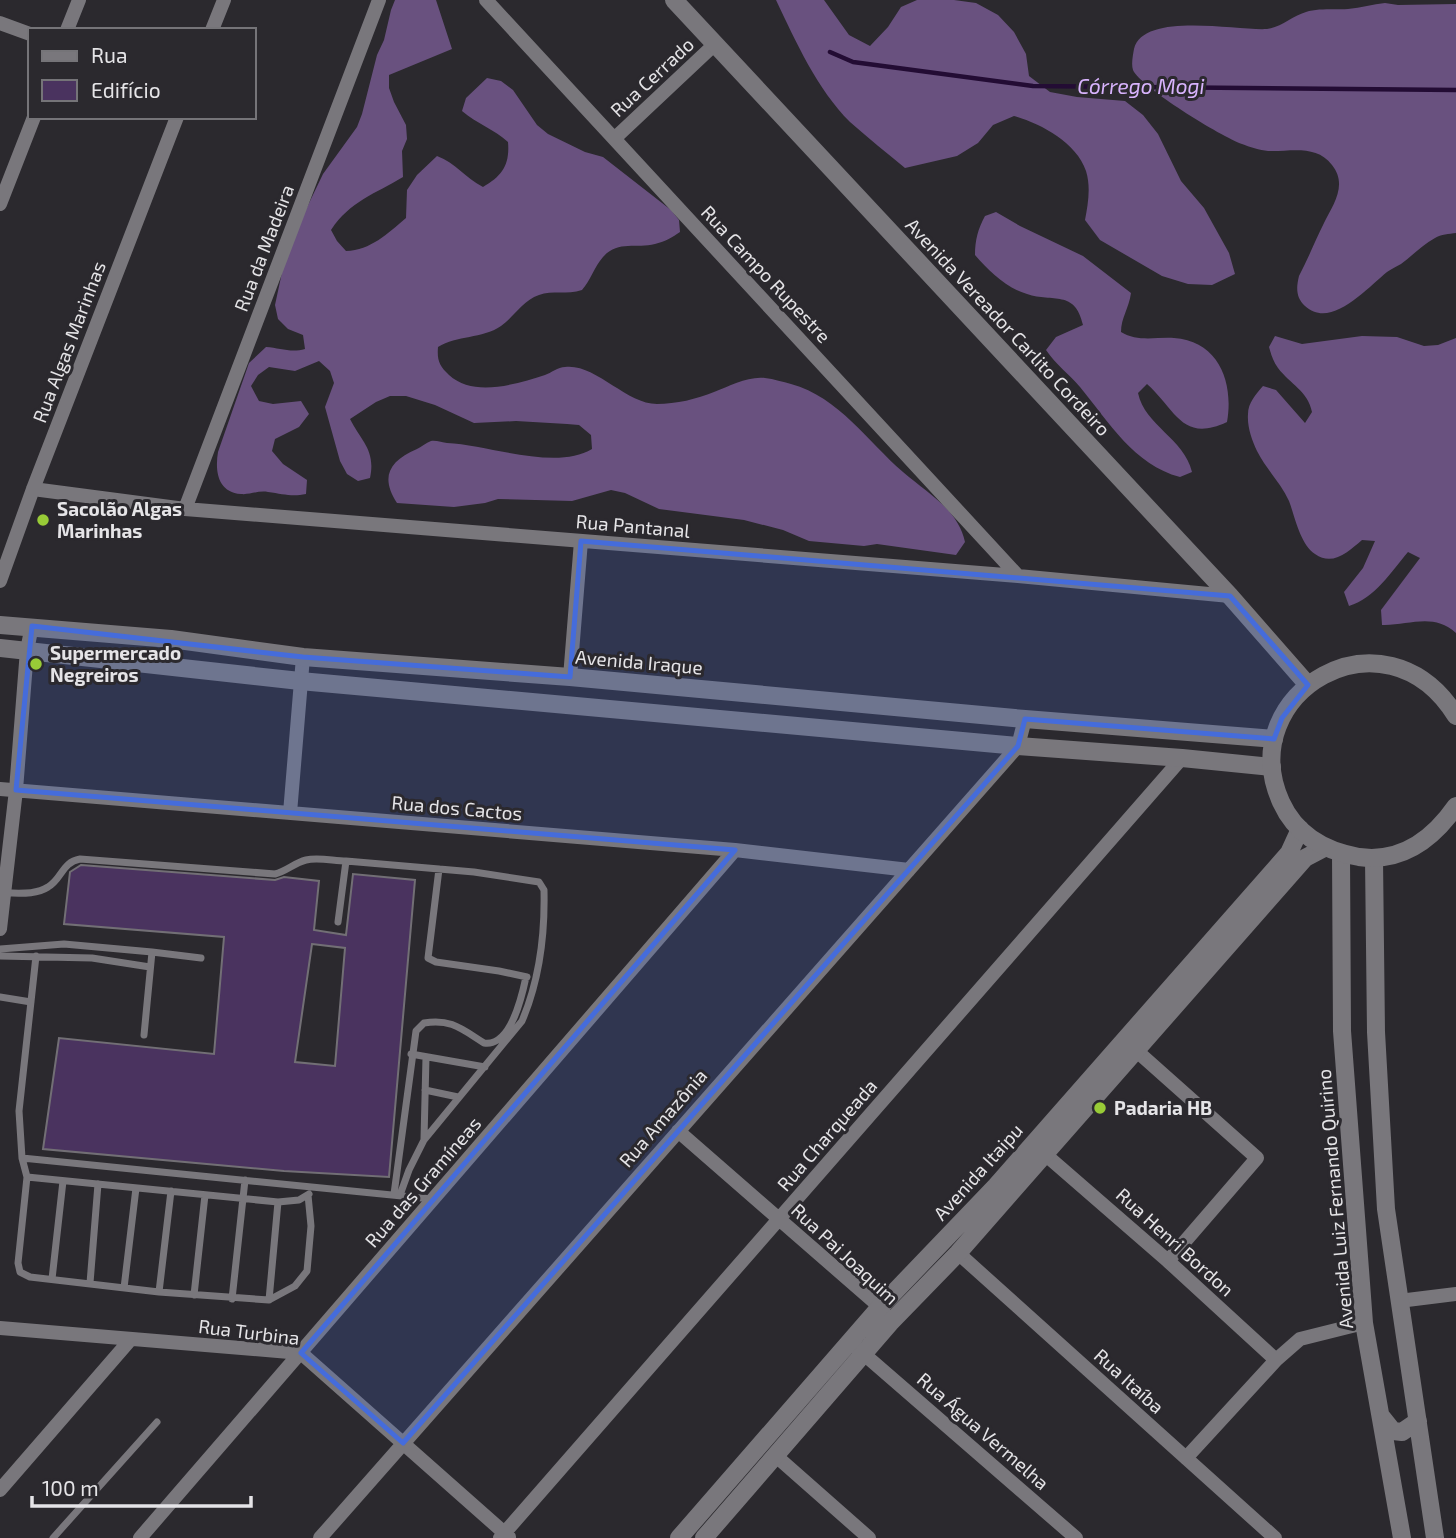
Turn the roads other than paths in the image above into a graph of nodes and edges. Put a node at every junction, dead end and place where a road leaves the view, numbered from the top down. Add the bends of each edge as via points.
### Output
1 (79, 0) edge
2 (224, 0) edge
3 (379, 0) edge
4 (486, 0) edge
5 (674, 0) edge
6 (0, 23) edge
7 (68, 28) edge
8 (213, 28) edge
9 (28, 33) edge
10 (715, 44) junction
11 (33, 119) edge
12 (176, 119) edge
13 (615, 138) junction
14 (0, 204) edge
15 (33, 489) junction
16 (185, 509) junction
17 (581, 541) junction
18 (1018, 576) junction
19 (0, 581) edge
20 (1230, 596) junction
21 (0, 625) edge
22 (32, 626) junction
23 (0, 648) edge
24 (27, 650) junction
25 (303, 657) junction
26 (570, 677) junction
27 (300, 681) junction
28 (1308, 685) junction
29 (1456, 716) edge
30 (1025, 719) junction
31 (1274, 739) junction
32 (1018, 747) junction
33 (1182, 758) junction
34 (1272, 767) junction
35 (0, 789) edge
36 (16, 790) junction
37 (1456, 806) edge
38 (290, 813) junction
39 (1300, 829) junction
40 (1324, 848) junction
41 (735, 850) junction
42 (1341, 854) junction
43 (1374, 859) junction
44 (346, 862) junction
45 (439, 869) junction
46 (909, 870) junction
47 (4, 893) junction
48 (0, 922) edge
49 (338, 922) dead end
50 (0, 929) edge
51 (0, 949) edge
52 (152, 952) junction
53 (0, 956) edge
54 (36, 956) junction
55 (201, 958) dead end
56 (150, 967) junction
57 (526, 977) junction
58 (535, 979) junction
59 (0, 997) edge
60 (31, 1002) junction
61 (144, 1035) dead end
62 (1130, 1045) junction
63 (411, 1054) junction
64 (426, 1057) junction
65 (485, 1067) junction
66 (425, 1090) junction
67 (457, 1097) junction
68 (678, 1131) junction
69 (424, 1140) junction
70 (1040, 1149) junction
71 (22, 1158) junction
72 (112, 1167) junction
73 (179, 1174) junction
74 (27, 1177) junction
75 (245, 1180) junction
76 (63, 1181) junction
77 (98, 1184) junction
78 (109, 1185) junction
79 (317, 1187) junction
80 (136, 1188) junction
81 (174, 1191) junction
82 (397, 1194) junction
83 (205, 1195) junction
84 (308, 1195) junction
85 (1385, 1197) junction
86 (242, 1198) junction
87 (1354, 1198) junction
88 (434, 1199) junction
89 (278, 1202) junction
90 (779, 1220) junction
91 (958, 1253) junction
92 (1168, 1261) junction
93 (52, 1279) junction
94 (90, 1283) junction
95 (124, 1288) junction
96 (159, 1292) junction
97 (1456, 1294) edge
98 (194, 1295) junction
99 (232, 1299) junction
100 (269, 1300) junction
101 (1399, 1301) junction
102 (885, 1315) junction
103 (1364, 1323) junction
104 (0, 1328) edge
105 (131, 1339) junction
106 (850, 1342) junction
107 (301, 1353) junction
108 (865, 1354) junction
109 (1276, 1360) junction
110 (1381, 1416) junction
111 (1418, 1421) junction
112 (157, 1422) dead end
113 (403, 1443) junction
114 (776, 1456) junction
115 (1186, 1458) junction
116 (0, 1490) edge
117 (505, 1536) edge
118 (53, 1538) edge
119 (140, 1538) edge
120 (320, 1538) edge
121 (679, 1538) edge
122 (704, 1538) edge
123 (869, 1538) edge
124 (1076, 1538) edge
125 (1275, 1538) edge
126 (1402, 1538) edge
127 (1435, 1538) edge

1 - 7 street
2 - 8 street
3 - 16 street, Rua da Madeira
4 - 13 street, Rua Campo Rupestre
5 - 10 street, Avenida Vereador Carlito Cordeiro
6 - 9 street
10 - 13 street, Rua Cerrado
10 - 20 street, Avenida Vereador Carlito Cordeiro
11 - 14 street
12 - 15 street, Rua Algas Marinhas
13 - 18 street, Rua Campo Rupestre
15 - 16 street, Rua Pantanal
15 - 19 street, Rua Algas Marinhas
16 - 17 street, Rua Pantanal
17 - 18 street, Rua Pantanal
17 - 26 street
18 - 20 street, Rua Pantanal
20 - 28 street, Avenida Vereador Carlito Cordeiro
21 - 22 street, Avenida Iraque
22 - 24 street
22 - 25 street, Avenida Iraque
23 - 24 street
24 - 27 street
24 - 36 street
25 - 26 street, Avenida Iraque
25 - 27 street
26 - 30 street, Avenida Iraque
27 - 32 street
27 - 38 street
28 - 29 street via 1346,666 1389,664 1428,682
28 - 31 street via 1293,701
30 - 31 street, Avenida Iraque
30 - 32 street, Rua Amazônia
31 - 34 street
32 - 33 street
32 - 46 street, Rua Amazônia
33 - 34 street
33 - 90 street, Rua Charqueada
34 - 39 street via 1276,790
35 - 36 street, Rua dos Cactos
36 - 38 street, Rua dos Cactos
36 - 47 street
37 - 43 street via 1423,843
38 - 41 street, Rua dos Cactos
39 - 40 street
39 - 62 street, Avenida Itaipu via 1289,853
40 - 42 street
40 - 62 street, Avenida Itaipu via 1305,858
41 - 46 street, Rua dos Cactos
41 - 88 street, Rua das Gramíneas
42 - 43 street
42 - 87 street, Avenida Luiz Fernando Quirino via 1342,1031
43 - 85 street via 1376,1032
44 - 45 lane
44 - 47 lane via 307,859 275,874 80,859 71,860 47,889
44 - 49 lane
45 - 57 lane via 428,958
45 - 58 lane via 539,882 544,890
46 - 68 street, Rua Amazônia
47 - 48 street
48 - 50 street
51 - 52 lane via 64,944
52 - 55 lane
52 - 56 lane
53 - 54 lane
54 - 56 lane
54 - 60 lane
56 - 61 lane
57 - 58 lane
57 - 63 lane via 512,1024 497,1040 484,1043 458,1025 436,1021 424,1023 416,1031
58 - 65 lane via 522,1021
59 - 60 lane
60 - 71 lane via 19,1111
62 - 70 street, Avenida Itaipu
62 - 92 street via 1257,1158
63 - 64 lane
63 - 82 lane
64 - 65 lane
64 - 66 lane
65 - 67 lane
66 - 67 lane
66 - 69 lane
67 - 69 lane
68 - 90 street, Rua Pai Joaquim
68 - 113 street, Rua Amazônia
69 - 82 lane
70 - 91 street, Avenida Itaipu
70 - 92 street, Rua Henri Bordon
70 - 102 street, Avenida Itaipu via 996,1186
71 - 72 lane
71 - 74 lane
72 - 73 lane
72 - 78 lane
73 - 75 lane
73 - 81 lane
74 - 76 lane
74 - 93 lane via 18,1270 30,1277
75 - 79 lane
75 - 86 lane
76 - 77 lane
76 - 93 lane
77 - 78 lane
77 - 94 lane
78 - 80 lane
79 - 82 lane
79 - 84 lane
80 - 81 lane
80 - 95 lane
81 - 83 lane
81 - 96 lane
82 - 88 lane
83 - 86 lane
83 - 98 lane
84 - 89 lane
84 - 100 lane via 307,1271 295,1286
85 - 87 street via 1374,1193
85 - 101 street
86 - 89 lane
86 - 99 lane
87 - 103 street, Avenida Luiz Fernando Quirino
88 - 107 street, Rua das Gramíneas
89 - 100 lane
90 - 102 street, Rua Pai Joaquim
90 - 117 street, Rua Charqueada
91 - 102 street, Avenida Itaipu
91 - 115 street, Rua Itaíba
92 - 109 street, Rua Henri Bordon
93 - 94 lane
94 - 95 lane
95 - 96 lane
96 - 98 lane
97 - 101 street
98 - 99 lane
99 - 100 lane
101 - 111 street
102 - 106 street, Avenida Itaipu
102 - 108 street, Avenida Itaipu
103 - 109 street via 1300,1339
103 - 110 street, Avenida Luiz Fernando Quirino
104 - 105 street, Rua Turbina
105 - 107 street, Rua Turbina
105 - 116 street
106 - 108 street, Rua Água Vermelha
106 - 121 street, Avenida Itaipu
107 - 113 street, Rua Turbina
107 - 119 street, Rua das Gramíneas
108 - 114 street, Avenida Itaipu
108 - 124 street, Rua Água Vermelha
109 - 115 street
110 - 111 street via 1393,1431 1402,1432
110 - 126 street, Avenida Luiz Fernando Quirino
111 - 127 street
112 - 118 lane
113 - 117 street, Rua Turbina
113 - 120 street, Rua Amazônia
114 - 122 street, Avenida Itaipu
114 - 123 street
115 - 125 street, Rua Itaíba

